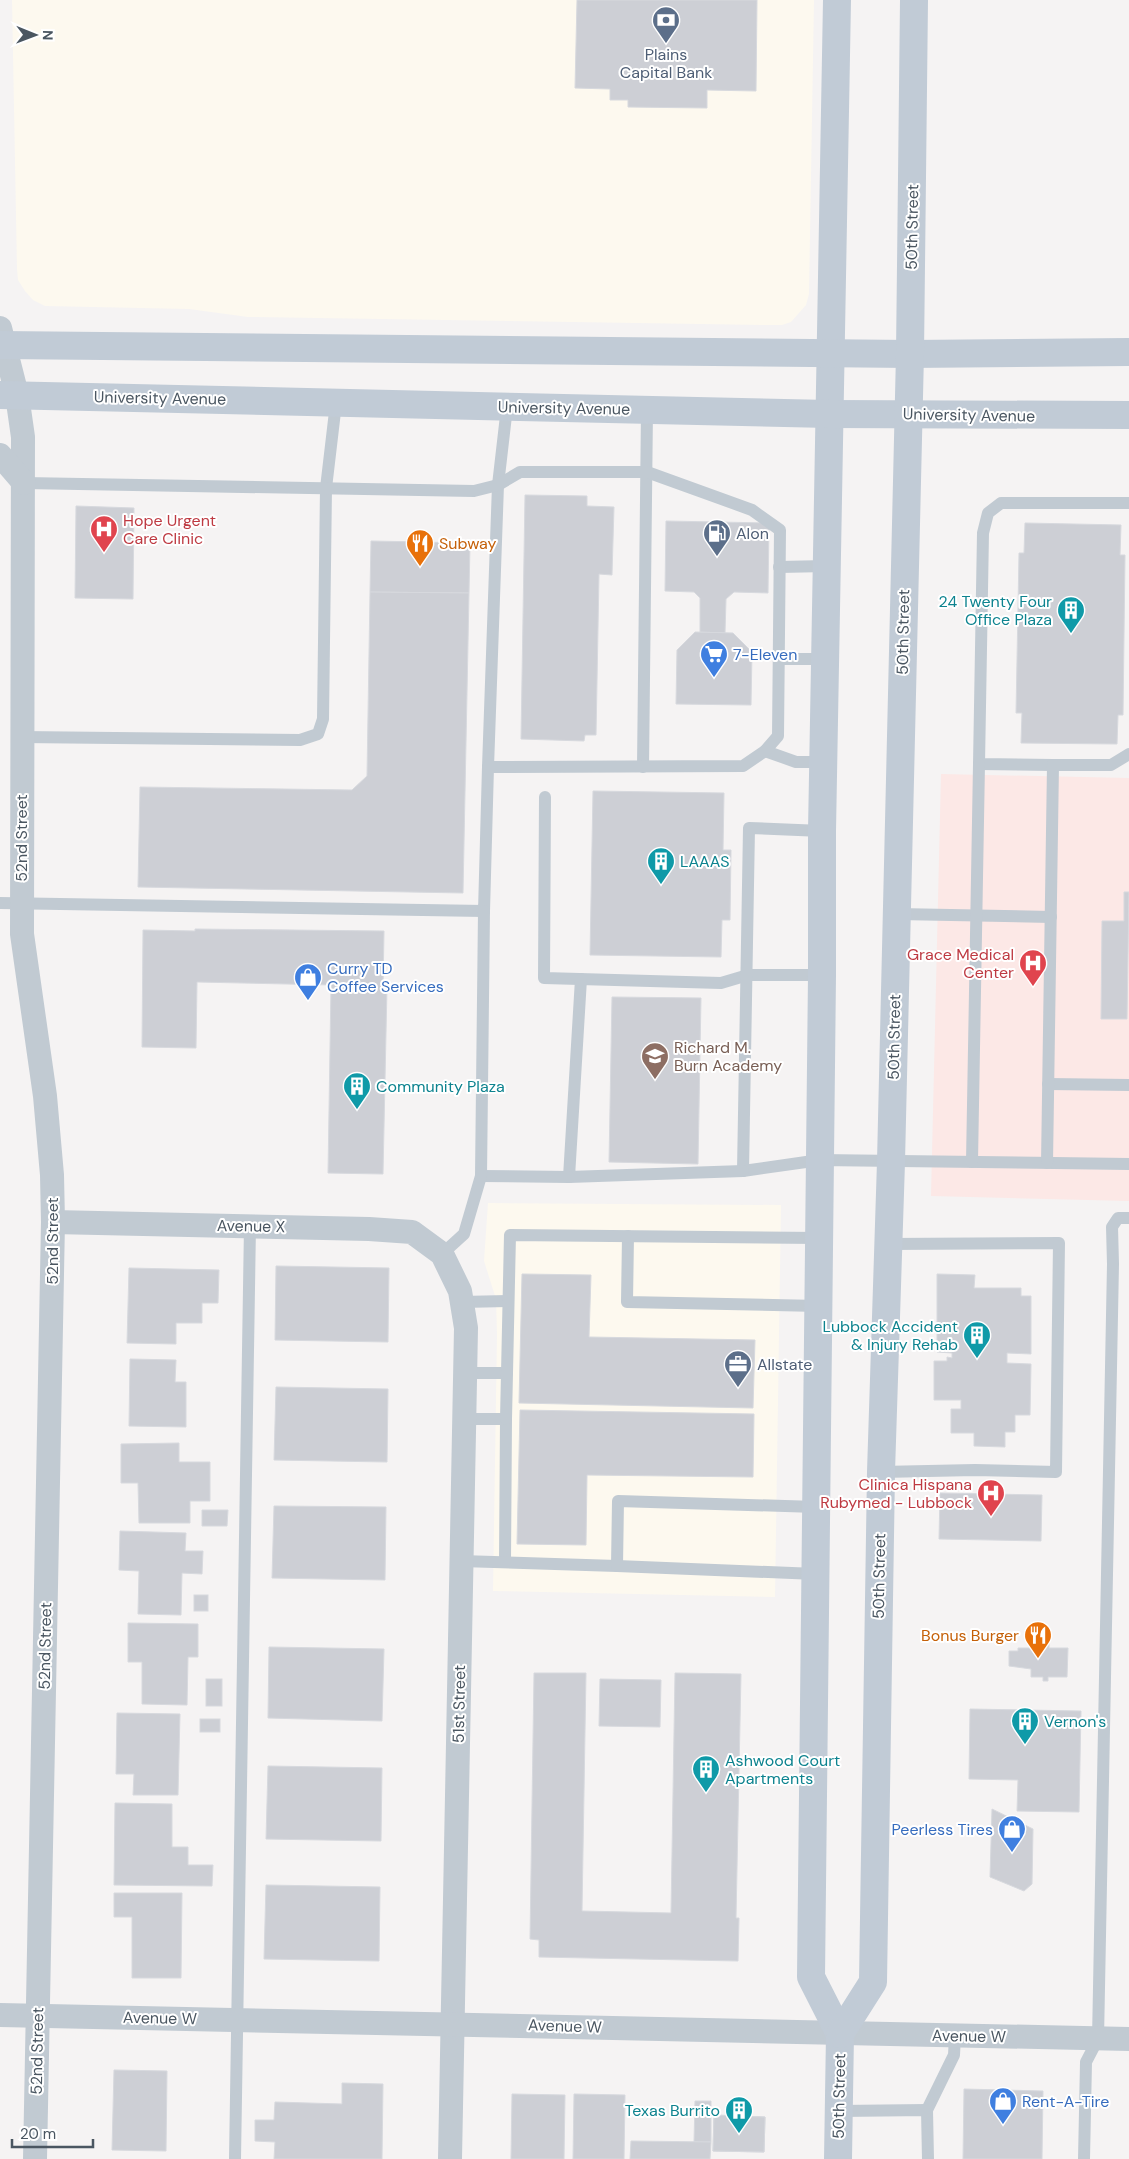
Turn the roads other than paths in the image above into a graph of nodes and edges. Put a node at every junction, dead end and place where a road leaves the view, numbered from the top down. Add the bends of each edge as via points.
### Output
1 (837, 0) edge
2 (914, 0) edge
3 (1, 339) edge
4 (831, 352) junction
5 (1129, 352) edge
6 (910, 354) junction
7 (9, 395) edge
8 (336, 403) junction
9 (507, 407) junction
10 (647, 410) junction
11 (829, 414) junction
12 (908, 414) junction
13 (1129, 415) edge
14 (0, 455) edge
15 (647, 472) junction
16 (24, 483) junction
17 (498, 485) junction
18 (326, 488) junction
19 (1129, 503) edge
20 (827, 566) junction
21 (779, 567) junction
22 (826, 658) junction
23 (779, 659) junction
24 (21, 737) junction
25 (765, 750) junction
26 (1129, 754) edge
27 (824, 762) junction
28 (979, 764) junction
29 (1053, 765) junction
30 (488, 767) junction
31 (643, 767) junction
32 (545, 797) dead end
33 (822, 831) junction
34 (11, 904) edge
35 (484, 911) junction
36 (897, 914) junction
37 (976, 916) junction
38 (1051, 917) junction
39 (748, 975) junction
40 (822, 975) junction
41 (581, 979) junction
42 (1048, 1084) junction
43 (1129, 1085) edge
44 (820, 1160) junction
45 (891, 1162) junction
46 (972, 1162) junction
47 (1047, 1163) junction
48 (1129, 1164) edge
49 (743, 1171) junction
50 (481, 1176) junction
51 (569, 1177) junction
52 (1129, 1218) edge
53 (53, 1222) junction
54 (250, 1226) junction
55 (628, 1236) junction
56 (819, 1238) junction
57 (887, 1244) junction
58 (442, 1254) junction
59 (508, 1301) junction
60 (461, 1302) junction
61 (819, 1306) junction
62 (465, 1373) junction
63 (507, 1373) junction
64 (464, 1419) junction
65 (506, 1419) junction
66 (881, 1472) junction
67 (816, 1507) junction
68 (461, 1561) junction
69 (505, 1562) junction
70 (617, 1566) junction
71 (816, 1574) junction
72 (0, 2015) edge
73 (38, 2016) junction
74 (236, 2019) junction
75 (453, 2023) junction
76 (840, 2034) junction
77 (955, 2036) junction
78 (1098, 2039) junction
79 (1129, 2039) edge
80 (927, 2110) junction
81 (839, 2111) junction
82 (35, 2159) edge
83 (235, 2159) edge
84 (450, 2159) edge
85 (838, 2159) edge
86 (928, 2159) edge
87 (1084, 2159) edge

1 - 4 main road, 50th Street
2 - 6 main road, 50th Street
3 - 4 main road
3 - 7 street, 52nd Street
4 - 6 main road
4 - 11 main road, 50th Street
5 - 6 main road
6 - 12 main road, 50th Street
7 - 8 main road, University Avenue
7 - 16 street, 52nd Street via 23,437
8 - 9 main road, University Avenue
8 - 18 lane
9 - 10 main road, University Avenue
9 - 17 lane
10 - 11 main road, University Avenue
10 - 15 lane
11 - 12 main road, University Avenue
11 - 20 main road, 50th Street
12 - 13 main road, University Avenue
12 - 36 main road, 50th Street
14 - 16 street
15 - 17 lane via 520,472
15 - 21 lane via 752,510 780,530
15 - 31 lane
16 - 18 lane
16 - 24 street, 52nd Street
17 - 18 lane via 474,491
17 - 30 lane
18 - 24 lane via 323,718 318,734 300,740
19 - 28 lane via 1001,502 988,513 983,533
20 - 21 lane
20 - 22 main road, 50th Street
21 - 23 lane
22 - 23 lane
22 - 27 main road, 50th Street
23 - 25 lane via 778,736
24 - 34 street, 52nd Street
25 - 27 lane via 796,762
25 - 31 lane via 743,766
26 - 29 lane via 1111,765
27 - 33 main road, 50th Street
28 - 29 lane
28 - 37 lane
29 - 38 lane
30 - 31 lane
30 - 35 lane
32 - 41 lane via 544,978
33 - 39 lane via 749,828
33 - 40 main road, 50th Street
34 - 35 lane
34 - 53 street, 52nd Street via 22,934 46,1096
35 - 50 lane
36 - 37 lane
36 - 45 main road, 50th Street
37 - 38 lane
37 - 46 lane
38 - 42 lane
39 - 40 lane
39 - 41 lane via 721,983
39 - 49 lane
40 - 44 main road, 50th Street
41 - 51 lane
42 - 43 lane
42 - 47 lane
44 - 45 lane
44 - 49 lane
44 - 56 main road, 50th Street
45 - 46 lane
45 - 57 main road, 50th Street
46 - 47 lane
47 - 48 lane
49 - 51 lane
50 - 51 lane
50 - 58 lane via 464,1234
52 - 78 lane via 1118,1218 1112,1227
53 - 54 street, Avenue X
53 - 73 street, 52nd Street
54 - 58 street, Avenue X via 412,1232
54 - 74 lane
55 - 56 lane
55 - 59 lane via 510,1236
55 - 61 lane via 627,1302
56 - 61 main road, 50th Street
57 - 66 main road, 50th Street
57 - 66 lane via 1059,1243 1056,1472
58 - 60 street, 51st Street via 460,1291
59 - 60 lane
59 - 63 lane
60 - 62 street, 51st Street via 466,1328
61 - 67 main road, 50th Street
62 - 63 lane
62 - 64 street, 51st Street
63 - 65 lane
64 - 65 lane
64 - 68 street, 51st Street
65 - 69 lane
66 - 76 main road, 50th Street via 872,1982
67 - 70 lane via 618,1501
67 - 71 main road, 50th Street
68 - 69 lane
68 - 75 street, 51st Street
69 - 70 lane
70 - 71 lane
71 - 76 main road, 50th Street via 811,1977
72 - 73 street, Avenue W
73 - 74 street, Avenue W
73 - 82 street, 52nd Street
74 - 75 street, Avenue W
74 - 83 lane
75 - 76 street, Avenue W
75 - 84 street, 51st Street
76 - 77 street, Avenue W
76 - 81 main road, 50th Street
77 - 78 street, Avenue W
77 - 80 lane via 954,2055
78 - 79 street, Avenue W
78 - 87 lane via 1086,2062
80 - 81 lane
80 - 86 lane
81 - 85 main road, 50th Street

